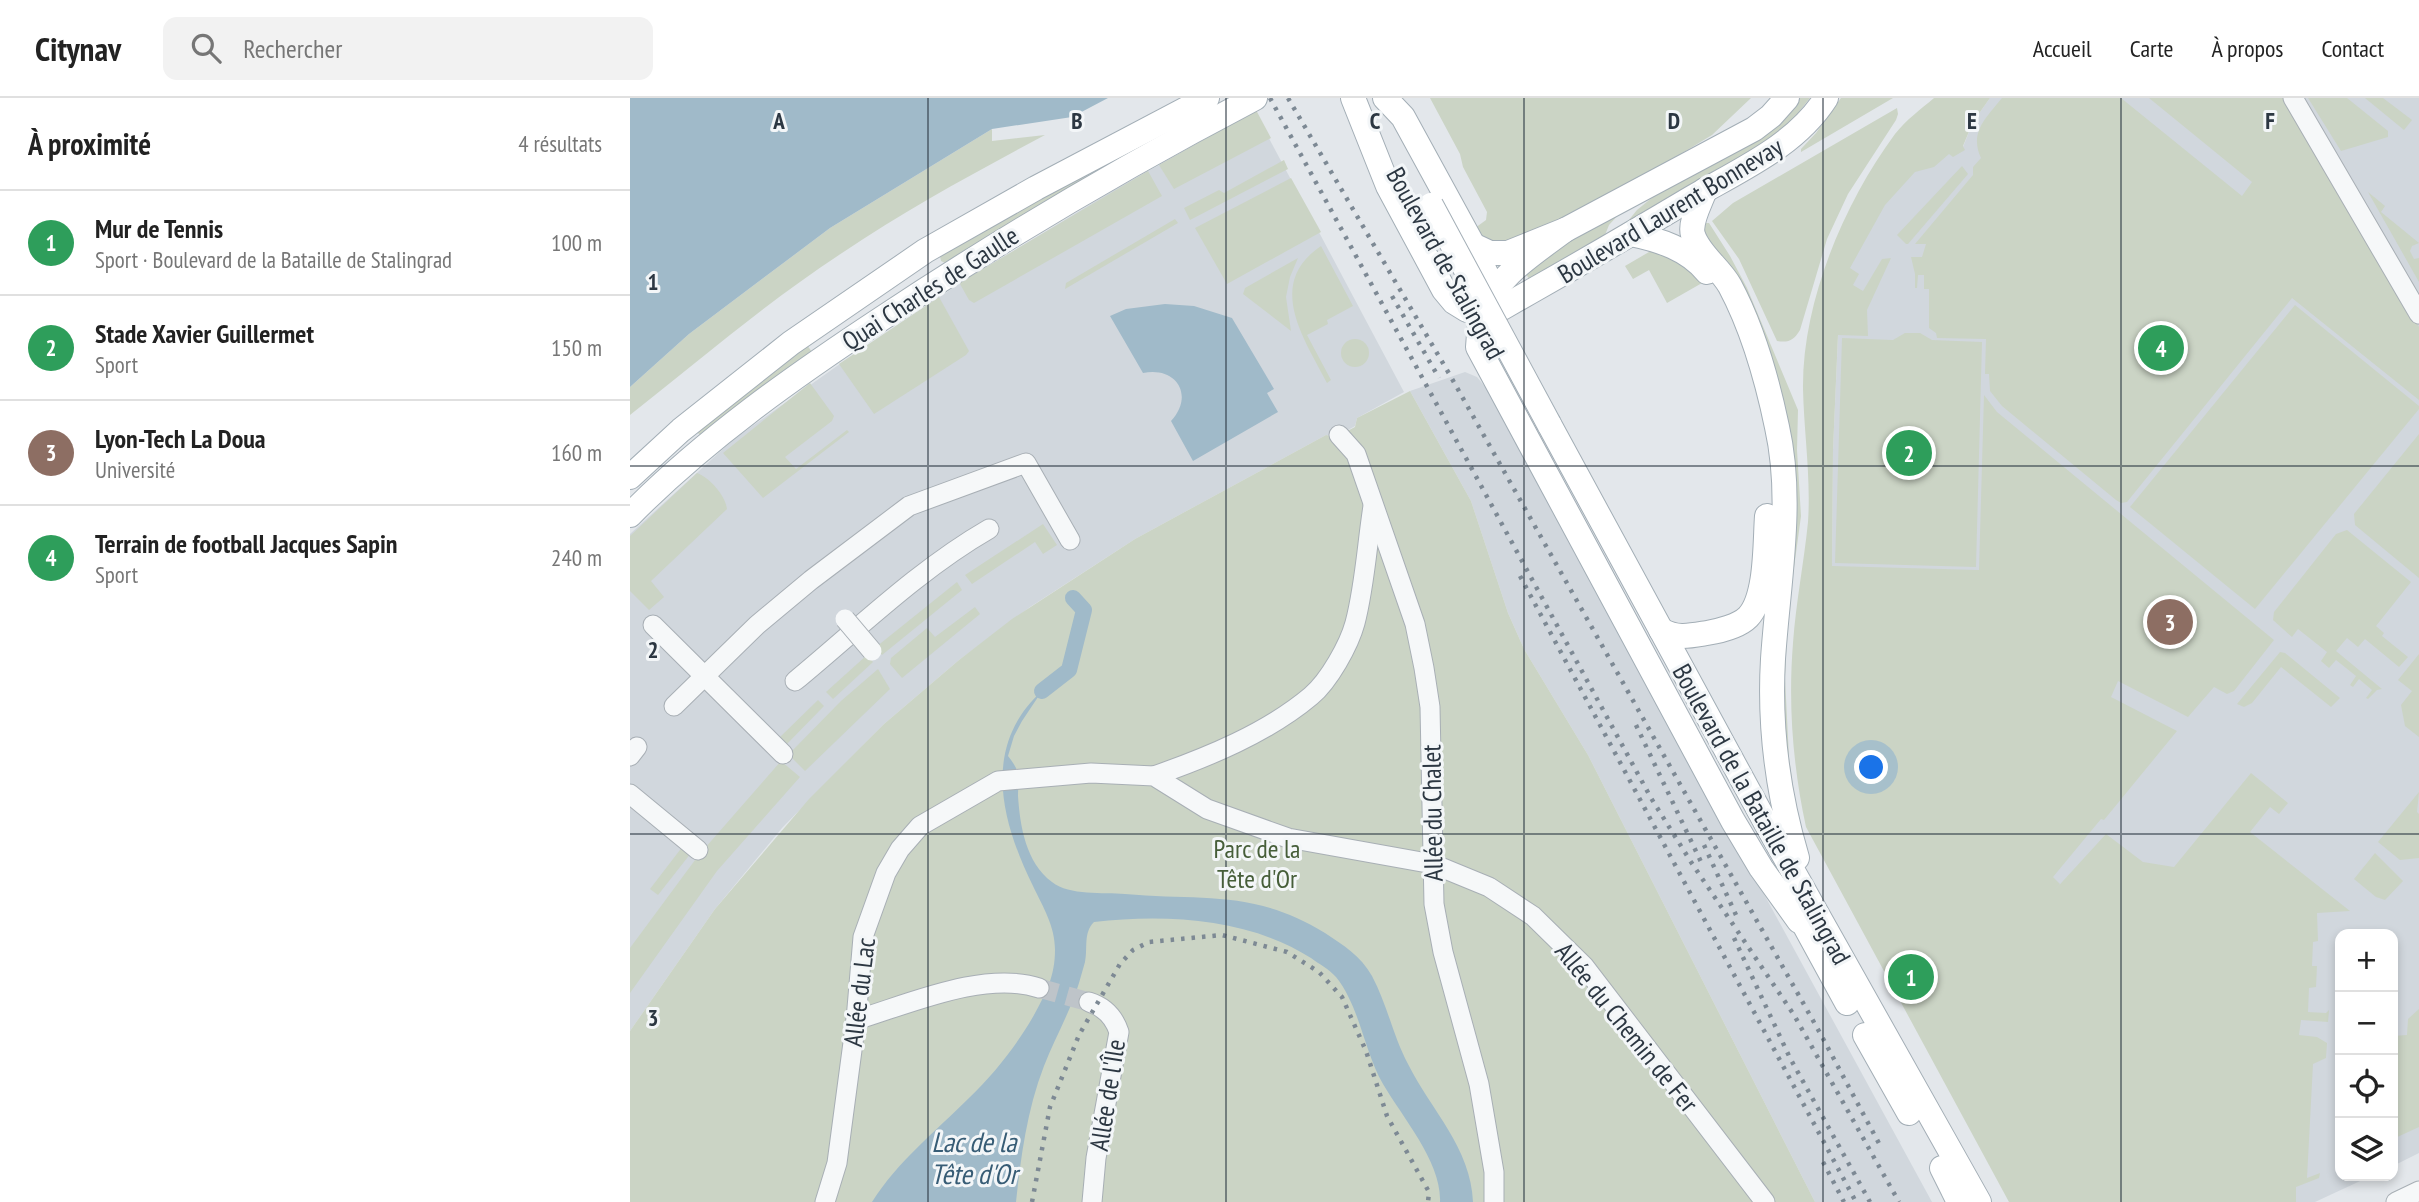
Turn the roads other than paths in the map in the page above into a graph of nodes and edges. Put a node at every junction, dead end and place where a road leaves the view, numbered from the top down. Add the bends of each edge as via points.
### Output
1 (1207, 98) edge
2 (1255, 98) edge
3 (1354, 98) edge
4 (1377, 98) edge
5 (1385, 98) edge
6 (1764, 98) edge
7 (1787, 98) edge
8 (1826, 98) edge
9 (2293, 98) edge
10 (1683, 167) junction
11 (1705, 190) junction
12 (1565, 230) junction
13 (1631, 234) junction
14 (1469, 237) junction
15 (1493, 305) junction
16 (2419, 314) edge
17 (1543, 425) junction
18 (1339, 435) dead end
19 (630, 477) edge
20 (1373, 501) junction
21 (630, 515) edge
22 (989, 529) dead end
23 (1070, 540) dead end
24 (845, 619) dead end
25 (653, 625) dead end
26 (1661, 630) junction
27 (877, 656) dead end
28 (704, 676) junction
29 (796, 681) dead end
30 (674, 706) dead end
31 (783, 754) dead end
32 (1154, 776) junction
33 (1022, 778) joint
34 (630, 794) edge
35 (693, 846) dead end
36 (1433, 864) junction
37 (1809, 898) junction
38 (1812, 939) junction
39 (1039, 988) tunnel mouth
40 (1089, 1002) tunnel mouth
41 (856, 1020) junction
42 (2419, 1191) edge
43 (825, 1202) edge
44 (1092, 1202) edge
45 (1494, 1202) edge
46 (1765, 1202) edge
47 (1959, 1202) edge
48 (1979, 1202) edge
49 (2396, 1202) edge

1 - 19 main road, Quai Charles de Gaulle via 934,245 791,343
2 - 21 main road, Quai Charles de Gaulle via 1067,201 846,341 702,450
3 - 15 main road via 1388,186 1444,290 1467,310
3 - 17 main road, Boulevard de Stalingrad
4 - 17 main road, Boulevard de Stalingrad, bridge
5 - 14 main road via 1403,117
6 - 10 main road via 1725,136
7 - 10 main road, Boulevard Laurent Bonnevay via 1754,129
8 - 11 main road, Boulevard Laurent Bonnevay via 1795,135
9 - 16 street
10 - 12 main road, Boulevard Laurent Bonnevay
11 - 13 main road, Boulevard Laurent Bonnevay
11 - 37 main road via 1693,236 1724,276 1754,339 1781,443 1785,490 1773,662 1773,733 1787,824
12 - 14 main road via 1508,253 1490,253
12 - 15 main road via 1516,268
13 - 15 main road, Boulevard Laurent Bonnevay
13 - 26 main road via 1663,240 1703,267 1716,282 1745,347 1769,450 1761,585 1748,616 1715,632 1693,636 1672,637
14 - 15 main road
15 - 38 main road via 1478,347 1733,821
17 - 26 main road, Boulevard de la Bataille de Stalingrad
17 - 38 main road, Boulevard de la Bataille de Stalingrad
18 - 20 street, Allée du Chalet via 1356,454
20 - 32 street via 1354,623 1339,660 1313,695 1223,748
20 - 36 street, Allée du Chalet via 1415,624 1424,668 1430,707
22 - 29 street via 909,585
23 - 28 street via 1040,503 1026,463 909,506 811,580
24 - 27 street, bridge
25 - 28 street
26 - 37 main road, Boulevard de la Bataille de Stalingrad
28 - 30 street
28 - 31 street
32 - 33 street, Allée du Chemin de Fer via 1091,773
32 - 36 street, Allée du Chemin de Fer via 1207,809 1288,838
33 - 41 street, Allée du Lac via 998,781 920,826 901,849 886,873 863,937
34 - 35 street
36 - 45 street, Allée du Chalet via 1436,916 1479,1084 1494,1172
36 - 46 street, Allée du Chemin de Fer via 1489,887 1533,916 1584,966
37 - 48 main road, Boulevard de la Bataille de Stalingrad
38 - 47 main road, Boulevard de la Bataille de Stalingrad
39 - 41 street via 1014,983 978,985
40 - 44 street, Allée de l'Île via 1116,1021 1119,1032
41 - 43 street, Allée du Lac via 837,1163
42 - 49 street

